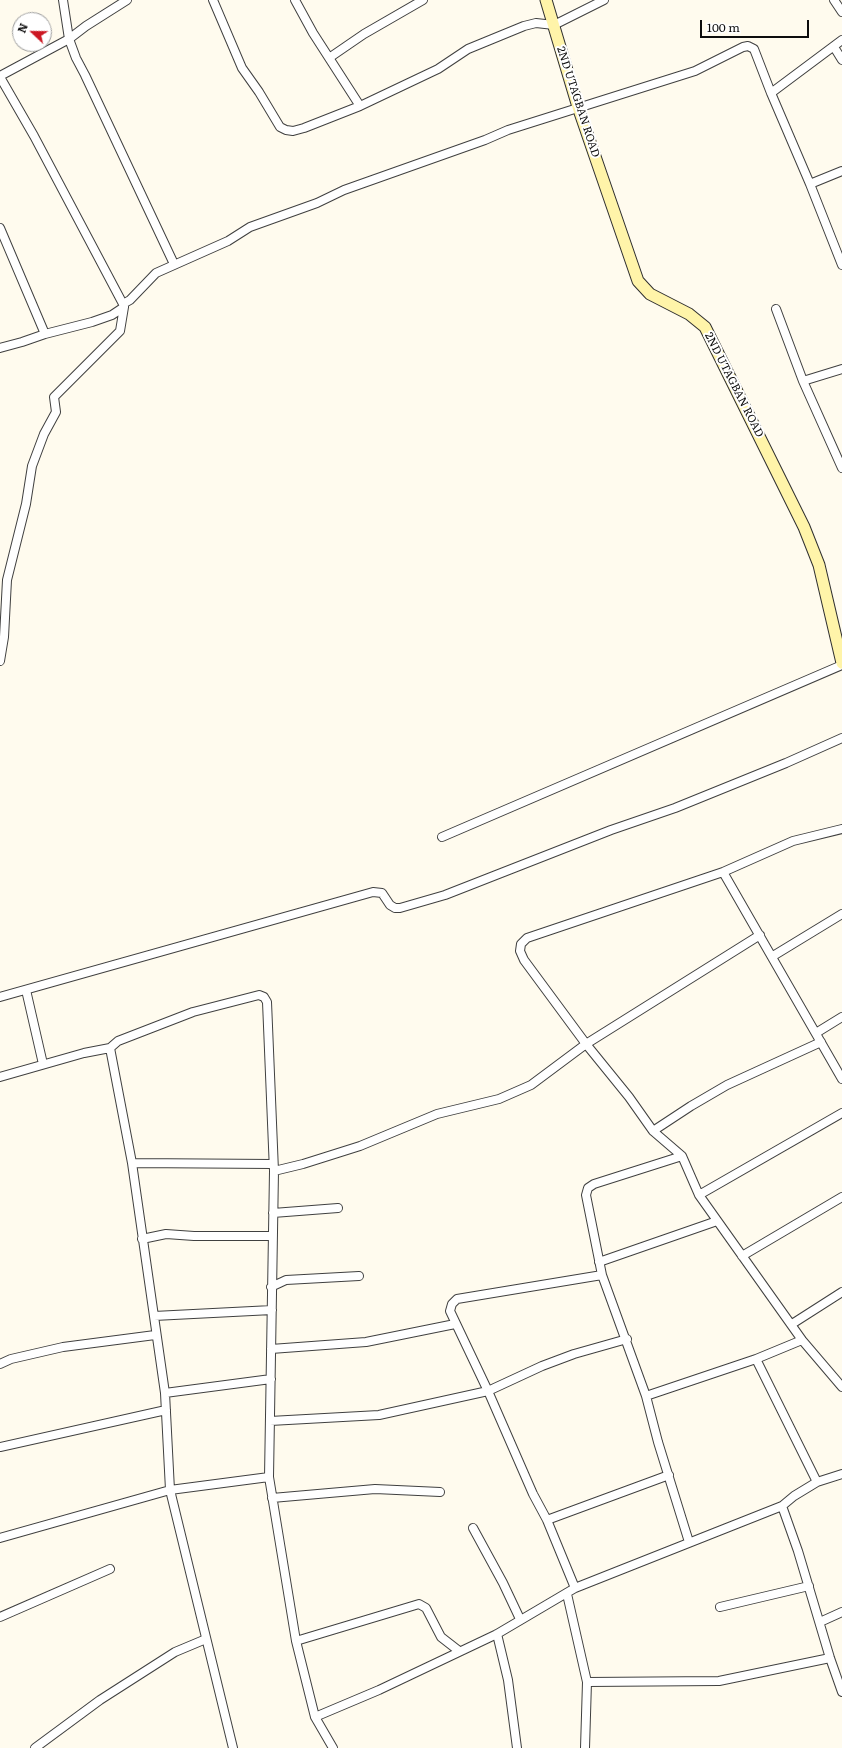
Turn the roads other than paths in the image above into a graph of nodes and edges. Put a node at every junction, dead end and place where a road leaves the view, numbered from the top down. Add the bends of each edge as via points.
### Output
1 (63, 0) edge
2 (127, 0) edge
3 (213, 0) edge
4 (295, 0) edge
5 (424, 0) edge
6 (546, 0) edge
7 (604, 0) edge
8 (834, 0) edge
9 (842, 12) edge
10 (554, 25) junction
11 (69, 39) junction
12 (842, 40) edge
13 (834, 46) junction
14 (329, 58) junction
15 (842, 60) edge
16 (0, 76) edge
17 (770, 93) junction
18 (360, 106) junction
19 (578, 107) junction
20 (842, 171) edge
21 (810, 184) junction
22 (0, 228) edge
23 (174, 264) junction
24 (842, 265) edge
25 (123, 305) junction
26 (776, 309) dead end
27 (45, 334) junction
28 (0, 348) edge
29 (842, 369) edge
30 (803, 381) junction
31 (842, 468) edge
32 (0, 661) edge
33 (842, 664) edge
34 (842, 738) edge
35 (842, 829) edge
36 (442, 837) dead end
37 (723, 872) junction
38 (842, 914) edge
39 (760, 935) junction
40 (772, 956) junction
41 (26, 990) junction
42 (0, 997) edge
43 (842, 1017) edge
44 (816, 1033) junction
45 (820, 1042) junction
46 (586, 1044) junction
47 (110, 1048) junction
48 (43, 1064) junction
49 (0, 1077) edge
50 (842, 1079) edge
51 (842, 1113) edge
52 (653, 1131) junction
53 (682, 1156) junction
54 (132, 1163) junction
55 (274, 1168) junction
56 (699, 1195) junction
57 (842, 1197) edge
58 (338, 1208) dead end
59 (273, 1213) junction
60 (717, 1221) junction
61 (273, 1236) junction
62 (142, 1239) junction
63 (742, 1256) junction
64 (599, 1262) junction
65 (602, 1275) junction
66 (359, 1276) dead end
67 (271, 1287) junction
68 (842, 1292) edge
69 (272, 1310) junction
70 (154, 1316) junction
71 (455, 1324) junction
72 (792, 1324) junction
73 (156, 1336) junction
74 (627, 1339) junction
75 (802, 1340) junction
76 (271, 1349) junction
77 (756, 1358) junction
78 (0, 1364) edge
79 (270, 1380) junction
80 (842, 1387) edge
81 (488, 1391) junction
82 (165, 1393) junction
83 (646, 1396) junction
84 (166, 1410) junction
85 (270, 1421) junction
86 (0, 1447) edge
87 (842, 1474) edge
88 (669, 1475) junction
89 (269, 1477) junction
90 (817, 1482) junction
91 (170, 1490) junction
92 (440, 1492) dead end
93 (272, 1498) junction
94 (782, 1506) junction
95 (547, 1520) junction
96 (473, 1528) dead end
97 (0, 1538) edge
98 (689, 1542) junction
99 (110, 1569) dead end
100 (809, 1586) junction
101 (575, 1588) junction
102 (567, 1594) junction
103 (720, 1606) dead end
104 (842, 1612) edge
105 (0, 1617) edge
106 (520, 1619) junction
107 (820, 1622) junction
108 (497, 1634) junction
109 (206, 1639) junction
110 (296, 1641) junction
111 (459, 1651) junction
112 (830, 1658) junction
113 (586, 1682) junction
114 (842, 1692) edge
115 (316, 1717) junction
116 (233, 1747) edge
117 (35, 1748) edge
118 (223, 1748) edge
119 (333, 1748) edge
120 (517, 1748) edge
121 (585, 1748) edge

1 - 11 street
2 - 11 street
3 - 18 street via 242,68 280,127 293,131
4 - 14 street
5 - 14 street via 364,34
6 - 10 street, 2ND UTAGBAN ROAD
7 - 10 street
8 - 9 street
10 - 18 street via 524,26 468,49 438,69
10 - 19 street, 2ND UTAGBAN ROAD
11 - 16 street
11 - 23 street
12 - 13 street
13 - 15 street
13 - 17 street
14 - 18 street
16 - 25 street
17 - 19 street via 754,49 748,46 695,71
17 - 21 street
19 - 23 street via 344,190 317,203 250,227 228,241
19 - 33 street, 2ND UTAGBAN ROAD via 638,281 650,294 689,314 705,327 804,527 819,565
20 - 21 street
21 - 24 street
22 - 27 street
23 - 25 street via 156,273
25 - 27 street via 112,315
25 - 32 street via 120,331 54,397 56,412 44,434 32,466 26,504 7,580
26 - 30 street
27 - 28 street
29 - 30 street
30 - 31 street
33 - 36 street
34 - 41 street via 675,808 611,830 445,895 395,908 382,893 373,892
35 - 37 street via 793,841
37 - 39 street
37 - 46 street via 527,938 521,944 520,951 524,960
38 - 40 street
39 - 40 street
39 - 46 street
40 - 44 street
41 - 42 street
41 - 48 street
43 - 44 street
44 - 45 street
45 - 50 street
45 - 52 street via 727,1085
46 - 52 street
46 - 55 street via 531,1085 499,1099 437,1114 360,1146 304,1164
47 - 48 street
47 - 54 street
47 - 55 street via 124,1038 193,1012 259,995 264,997 268,1010
48 - 49 street
51 - 56 street
52 - 53 street
53 - 56 street
53 - 64 street via 588,1188 586,1195
54 - 55 street
54 - 62 street
55 - 59 street
56 - 60 street
57 - 63 street
58 - 59 street
59 - 61 street
60 - 63 street
60 - 64 street
61 - 62 street via 166,1234
61 - 67 street
62 - 70 street
63 - 72 street
64 - 65 street
65 - 71 street via 457,1299 450,1311
65 - 74 street
66 - 67 street via 286,1280
67 - 69 street
68 - 72 street
69 - 70 street
69 - 76 street
70 - 73 street
71 - 76 street via 366,1342
71 - 81 street
72 - 75 street
73 - 78 street via 63,1347
73 - 82 street
74 - 81 street via 574,1354
74 - 83 street
75 - 77 street
75 - 80 street
76 - 79 street
77 - 83 street
77 - 90 street
79 - 82 street
79 - 85 street
81 - 85 street via 379,1415
81 - 95 street
82 - 84 street
83 - 88 street
84 - 86 street
84 - 91 street
85 - 89 street
87 - 90 street
88 - 95 street
88 - 98 street
89 - 91 street
89 - 93 street
90 - 94 street
91 - 97 street
91 - 109 street
92 - 93 street via 375,1490
93 - 110 street
94 - 98 street
94 - 100 street
95 - 101 street
96 - 106 street
98 - 101 street
99 - 105 street
100 - 103 street
100 - 107 street
101 - 102 street
102 - 106 street
102 - 113 street
104 - 107 street
106 - 108 street
107 - 112 street
108 - 111 street
108 - 120 street via 508,1680
109 - 116 street
109 - 117 street via 175,1652 100,1700
110 - 111 street via 419,1604 426,1608 442,1637
110 - 115 street
111 - 115 street
112 - 113 street via 719,1681
112 - 114 street
113 - 121 street
115 - 119 street
116 - 118 street

